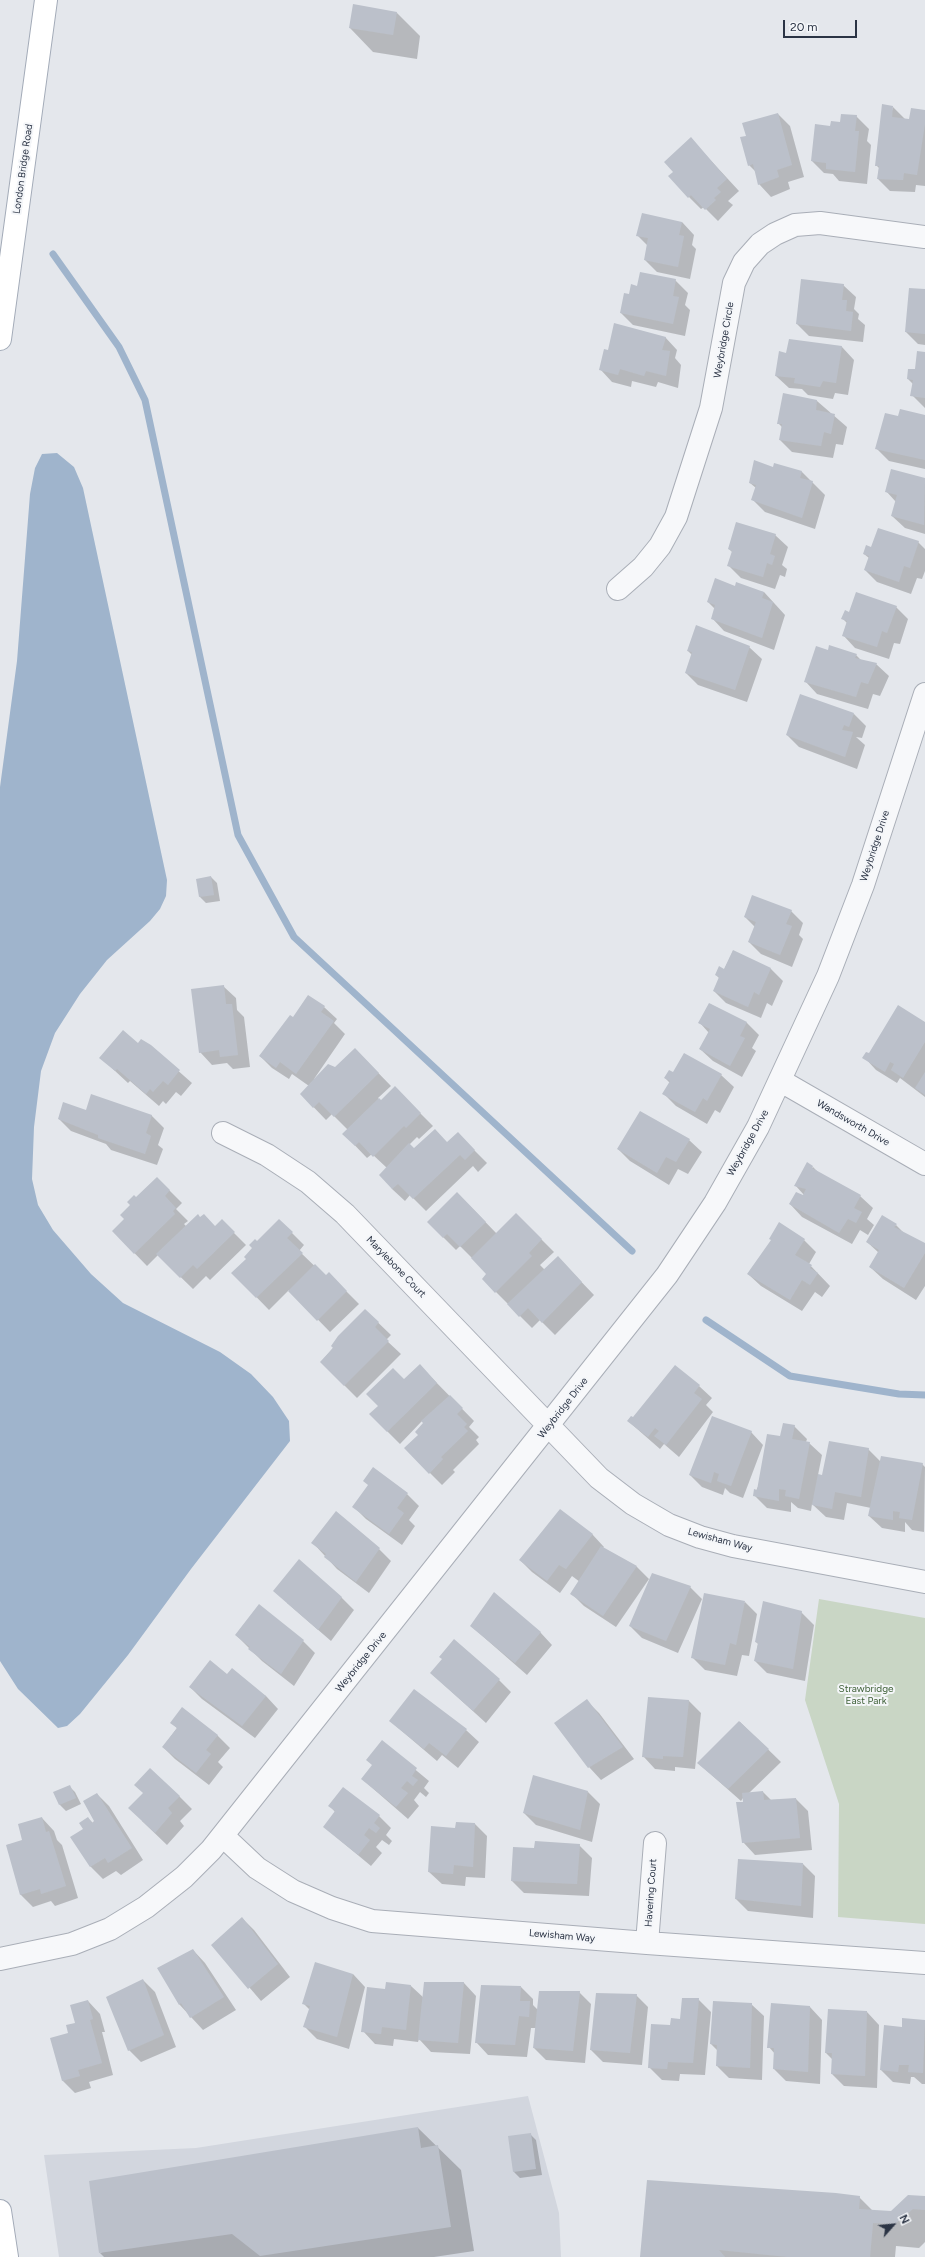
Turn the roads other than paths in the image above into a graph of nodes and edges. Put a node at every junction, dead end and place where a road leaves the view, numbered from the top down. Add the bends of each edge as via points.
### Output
1 (46, 0) edge
2 (925, 237) edge
3 (0, 339) edge
4 (618, 589) dead end
5 (925, 694) edge
6 (781, 1081) junction
7 (223, 1133) dead end
8 (925, 1164) edge
9 (548, 1427) junction
10 (925, 1582) edge
11 (223, 1836) junction
12 (655, 1844) dead end
13 (647, 1944) junction
14 (0, 1959) edge
15 (925, 1963) edge
16 (0, 2211) edge
17 (7, 2257) edge

1 - 3 main road, London Bridge Road
2 - 4 street, Weybridge Circle via 820,223 795,225 760,244 744,262 734,283 711,408 676,517 660,546 643,567
5 - 6 street, Weybridge Drive via 860,892 828,976
6 - 8 street, Wandsworth Drive
6 - 9 street, Weybridge Drive via 715,1203 667,1275
7 - 9 street, Marylebone Court via 267,1155 302,1178 345,1214
9 - 10 street, Lewisham Way via 599,1478 633,1504 669,1525 732,1546
9 - 11 street, Weybridge Drive
11 - 13 street, Lewisham Way via 258,1868 293,1890 332,1908 372,1921
11 - 14 street, Weybridge Drive via 184,1877 146,1907 110,1929 72,1944
12 - 13 street, Havering Court
13 - 15 street, Lewisham Way
16 - 17 main road

